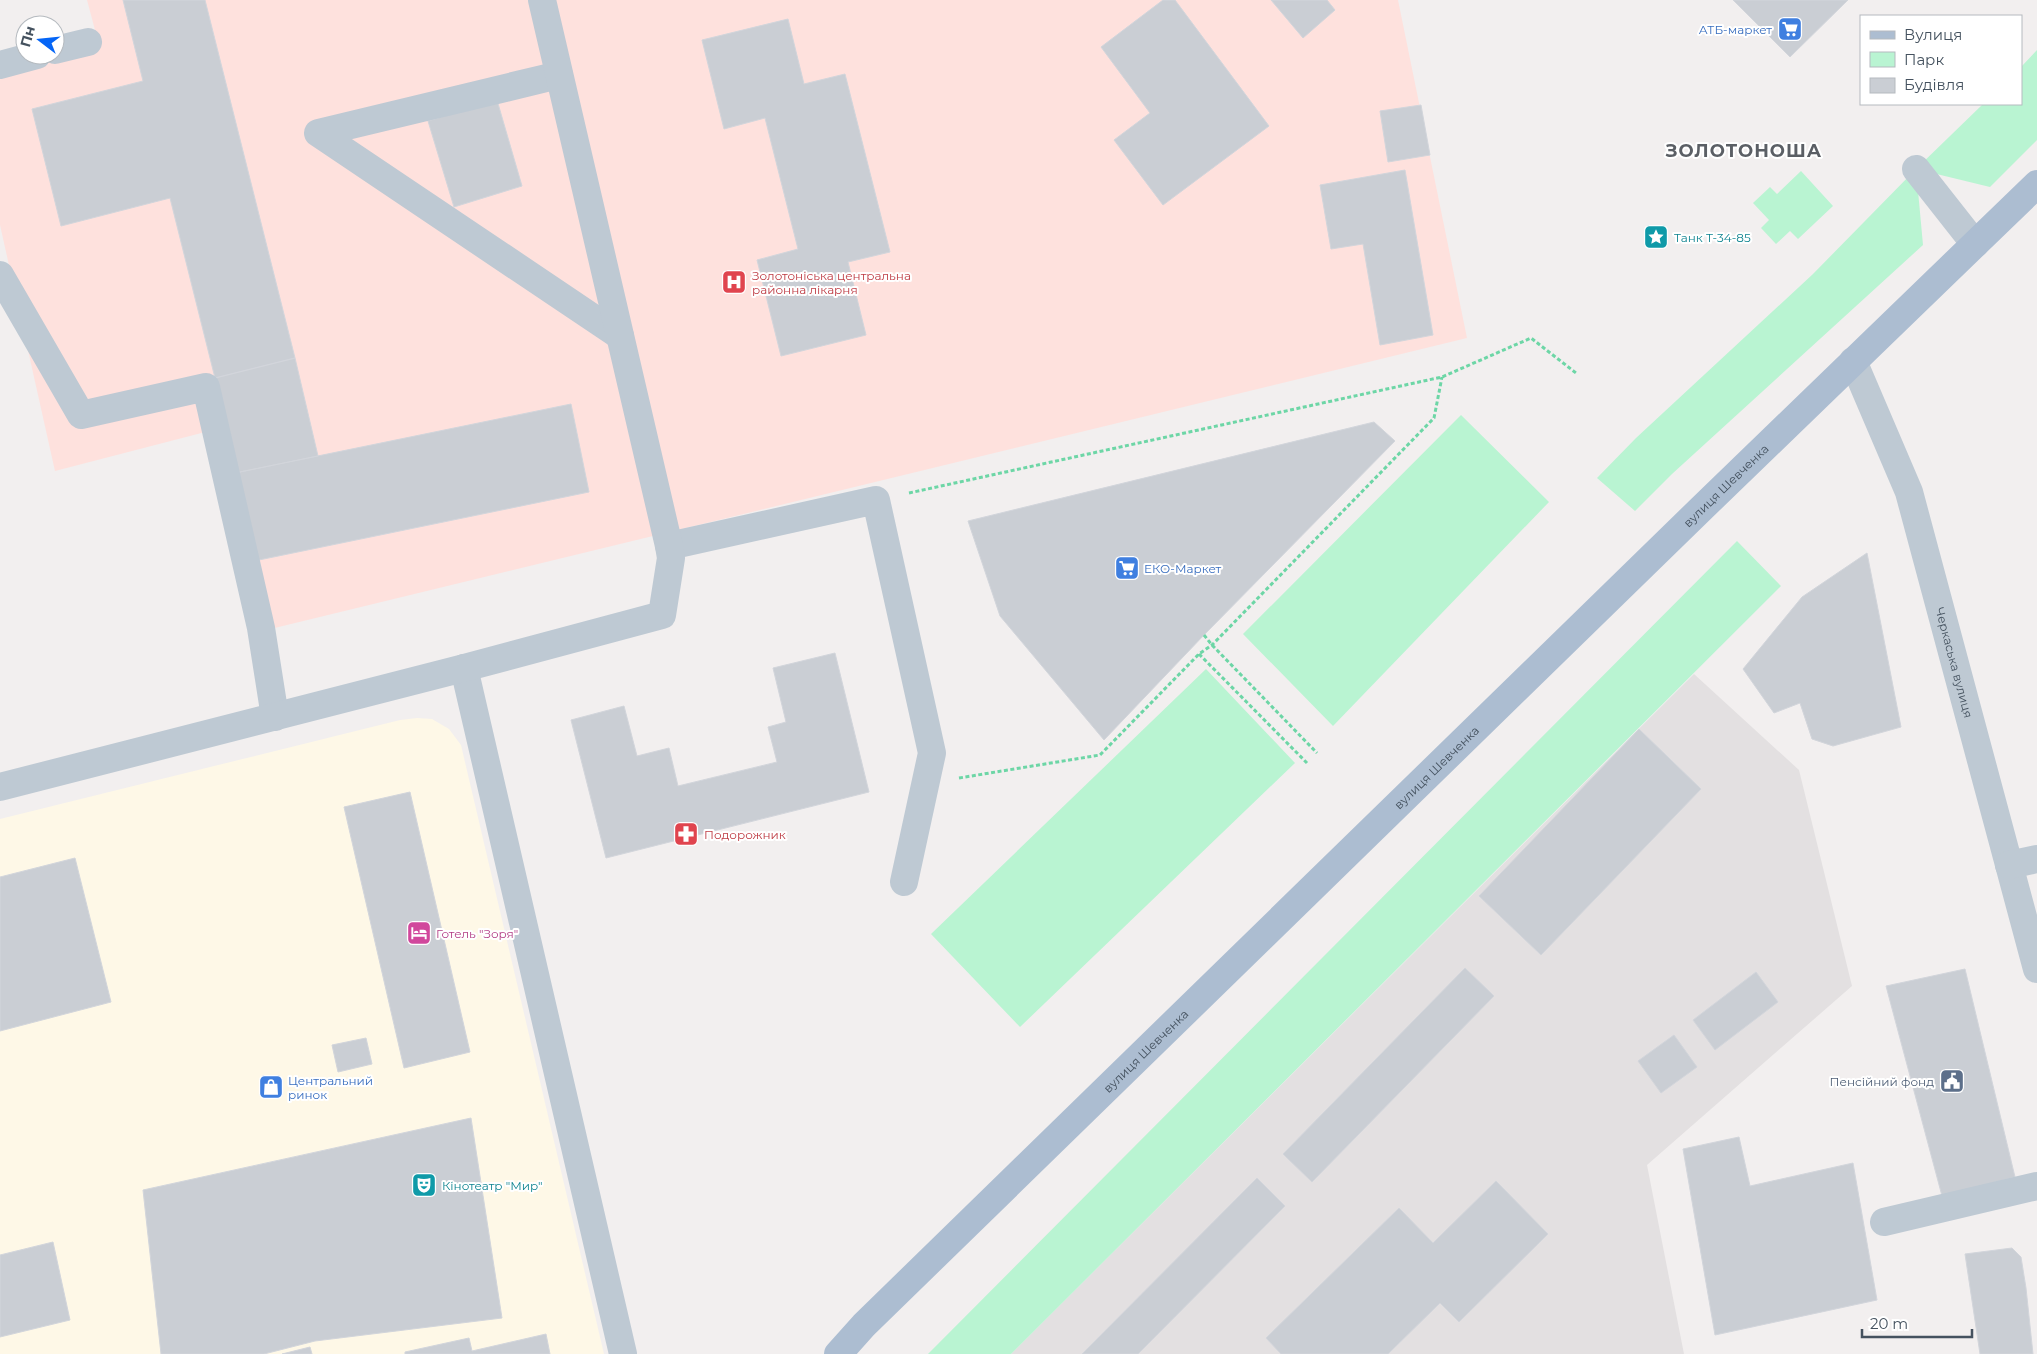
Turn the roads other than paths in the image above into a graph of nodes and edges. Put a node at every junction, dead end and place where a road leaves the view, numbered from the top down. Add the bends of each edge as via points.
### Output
1 (542, 0) edge
2 (88, 42) dead end
3 (65, 48) edge
4 (15, 61) edge
5 (0, 65) edge
6 (559, 75) junction
7 (1916, 169) dead end
8 (2037, 184) edge
9 (1975, 244) junction
10 (0, 274) edge
11 (620, 336) junction
12 (1853, 361) junction
13 (669, 546) junction
14 (464, 668) junction
15 (275, 717) junction
16 (0, 787) edge
17 (2037, 859) edge
18 (2009, 865) junction
19 (904, 882) dead end
20 (2037, 968) edge
21 (2037, 1186) edge
22 (1884, 1222) dead end
23 (623, 1354) edge
24 (838, 1354) edge

1 - 6 street
2 - 3 street
4 - 5 street
6 - 11 street
6 - 11 street via 318,133
7 - 9 street
8 - 9 main road, вулиця Шевченка
9 - 12 main road, вулиця Шевченка
10 - 15 street via 81,415 206,387 261,628
11 - 13 street
12 - 18 street, Черкаська вулиця via 1909,492
12 - 24 main road, вулиця Шевченка
13 - 14 street via 671,558 662,615
13 - 19 street via 876,500 932,753
14 - 15 street
14 - 23 street
15 - 16 street
17 - 18 street
18 - 20 street, Черкаська вулиця
21 - 22 street

